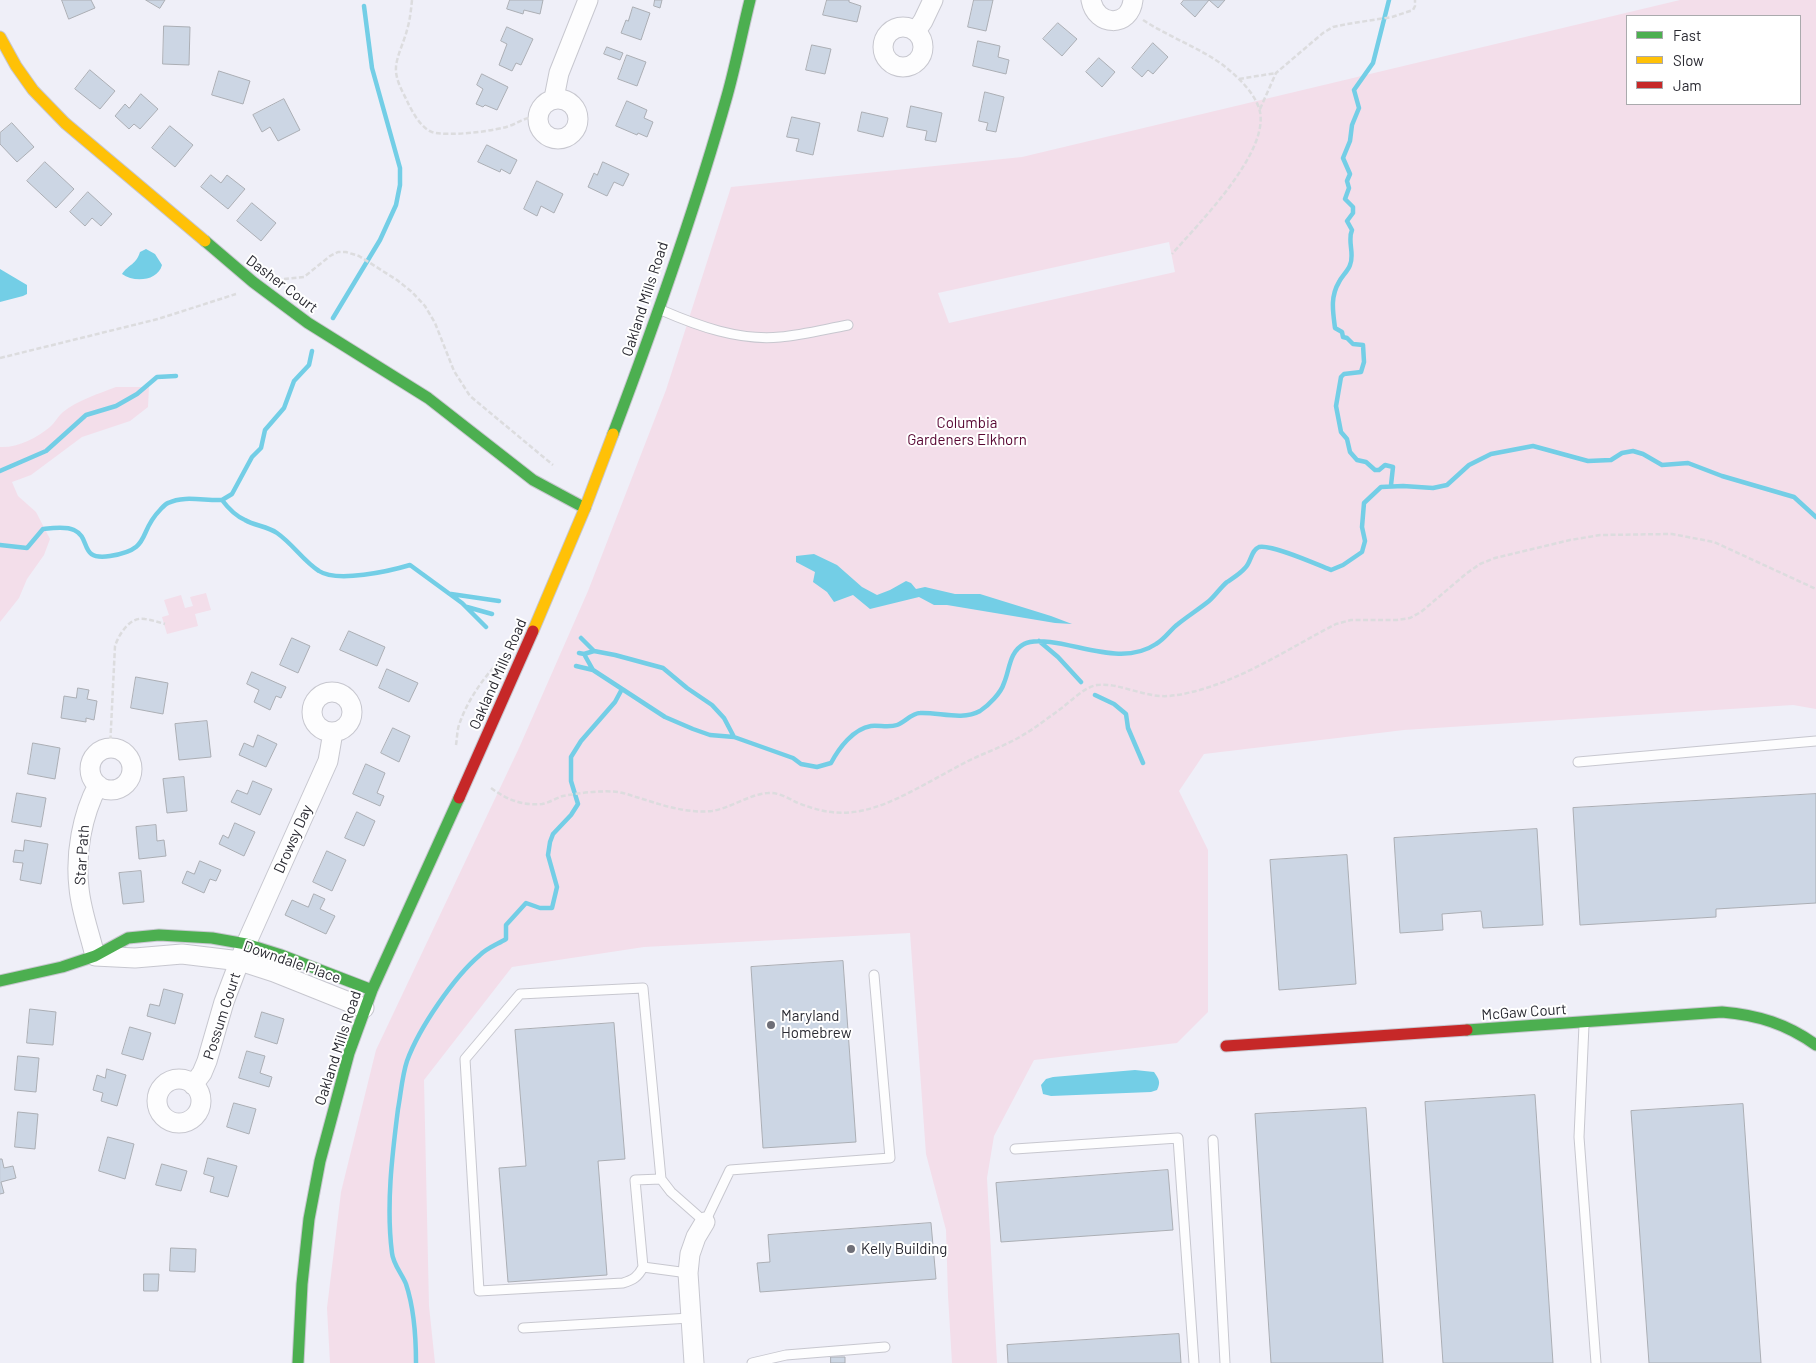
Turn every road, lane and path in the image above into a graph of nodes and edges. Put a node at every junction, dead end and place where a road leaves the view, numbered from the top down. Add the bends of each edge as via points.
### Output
1 (412, 0) edge
2 (588, 0) edge
3 (750, 0) edge
4 (933, 0) edge
5 (1091, 0) edge
6 (1414, 0) edge
7 (1133, 4) edge
8 (916, 31) dead end
9 (0, 37) edge
10 (1276, 72) junction
11 (1239, 79) junction
12 (554, 98) junction
13 (1260, 109) junction
14 (537, 116) junction
15 (1172, 254) dead end
16 (279, 279) dead end
17 (238, 293) dead end
18 (658, 309) junction
19 (848, 325) dead end
20 (0, 358) edge
21 (557, 469) dead end
22 (585, 508) junction
23 (1816, 589) edge
24 (164, 624) dead end
25 (499, 661) dead end
26 (333, 732) dead end
27 (1816, 741) edge
28 (456, 745) dead end
29 (110, 748) junction
30 (1578, 762) dead end
31 (98, 785) junction
32 (491, 788) dead end
33 (243, 953) junction
34 (95, 956) junction
35 (874, 975) dead end
36 (0, 980) edge
37 (372, 990) junction
38 (364, 1008) junction
39 (1584, 1022) junction
40 (1816, 1045) edge
41 (1226, 1046) dead end
42 (193, 1085) dead end
43 (1213, 1140) dead end
44 (1015, 1149) dead end
45 (661, 1178) junction
46 (705, 1222) junction
47 (643, 1267) junction
48 (688, 1272) junction
49 (690, 1318) junction
50 (523, 1328) dead end
51 (885, 1348) dead end
52 (298, 1363) edge
53 (694, 1363) edge
54 (752, 1363) edge
55 (1194, 1363) edge
56 (1225, 1363) edge
57 (1596, 1363) edge

1 - 14 path via 396,74 412,110 424,126 432,132 477,132 498,129 523,118
2 - 12 street via 559,73
3 - 18 street, Oakland Mills Road via 716,133
4 - 8 street
5 - 7 street via 1096,13 1108,20 1122,19
6 - 10 path via 1413,10 1333,27
7 - 11 path via 1139,18 1206,54
9 - 22 street, Dasher Court via 33,90 65,124 253,282 308,323 428,398 533,480
10 - 11 path
10 - 13 path
11 - 13 path
12 - 14 street via 543,104
12 - 14 street via 567,100 576,110 578,119 572,134 563,139 548,137 542,132
13 - 15 path via 1260,125 1251,154 1218,202
16 - 21 path via 304,277 338,252 359,256 378,268 412,292 425,306 454,371 470,396
17 - 20 path via 158,319
18 - 19 lane via 709,328 751,337 780,337
18 - 22 street, Oakland Mills Road
22 - 37 street, Oakland Mills Road via 518,666
23 - 32 path via 1714,542 1672,534 1600,535 1480,564 1410,618 1351,620 1336,624 1249,671 1193,692 1167,696 1096,685 1017,739 972,759 911,793 857,811 838,814 818,810 769,792 713,811 696,811 618,792 563,796 543,804 528,803 505,798
24 - 29 path via 144,618 136,620 118,638
25 - 28 path via 472,696 458,726
26 - 33 street, Drowsy Day via 328,761
27 - 30 lane
29 - 31 street via 100,751 90,767 91,777
29 - 31 street via 126,754 132,771 129,780 115,790
31 - 34 street, Star Path via 86,814 78,871 79,889
33 - 34 street, Downdale Place via 135,958
33 - 37 street, Downdale Place via 281,955
33 - 38 street, Downdale Place via 274,972
33 - 42 street, Possum Court via 224,1002 207,1061
34 - 36 street, Downdale Place via 20,978
35 - 46 lane via 890,1158 730,1170
37 - 38 street, Oakland Mills Road
38 - 52 street, Oakland Mills Road via 320,1160 309,1219
39 - 40 street, McGaw Court via 1722,1012 1759,1016 1778,1022
39 - 41 street, McGaw Court
39 - 57 lane via 1580,1137
43 - 56 lane
44 - 55 lane via 1178,1138
45 - 46 lane via 671,1192
45 - 47 lane via 635,1180
45 - 47 lane via 643,988 520,994 464,1060 479,1291 623,1284 639,1276
46 - 48 street via 690,1254
47 - 48 lane
48 - 49 street
49 - 50 lane
49 - 53 street
51 - 54 lane via 786,1355

